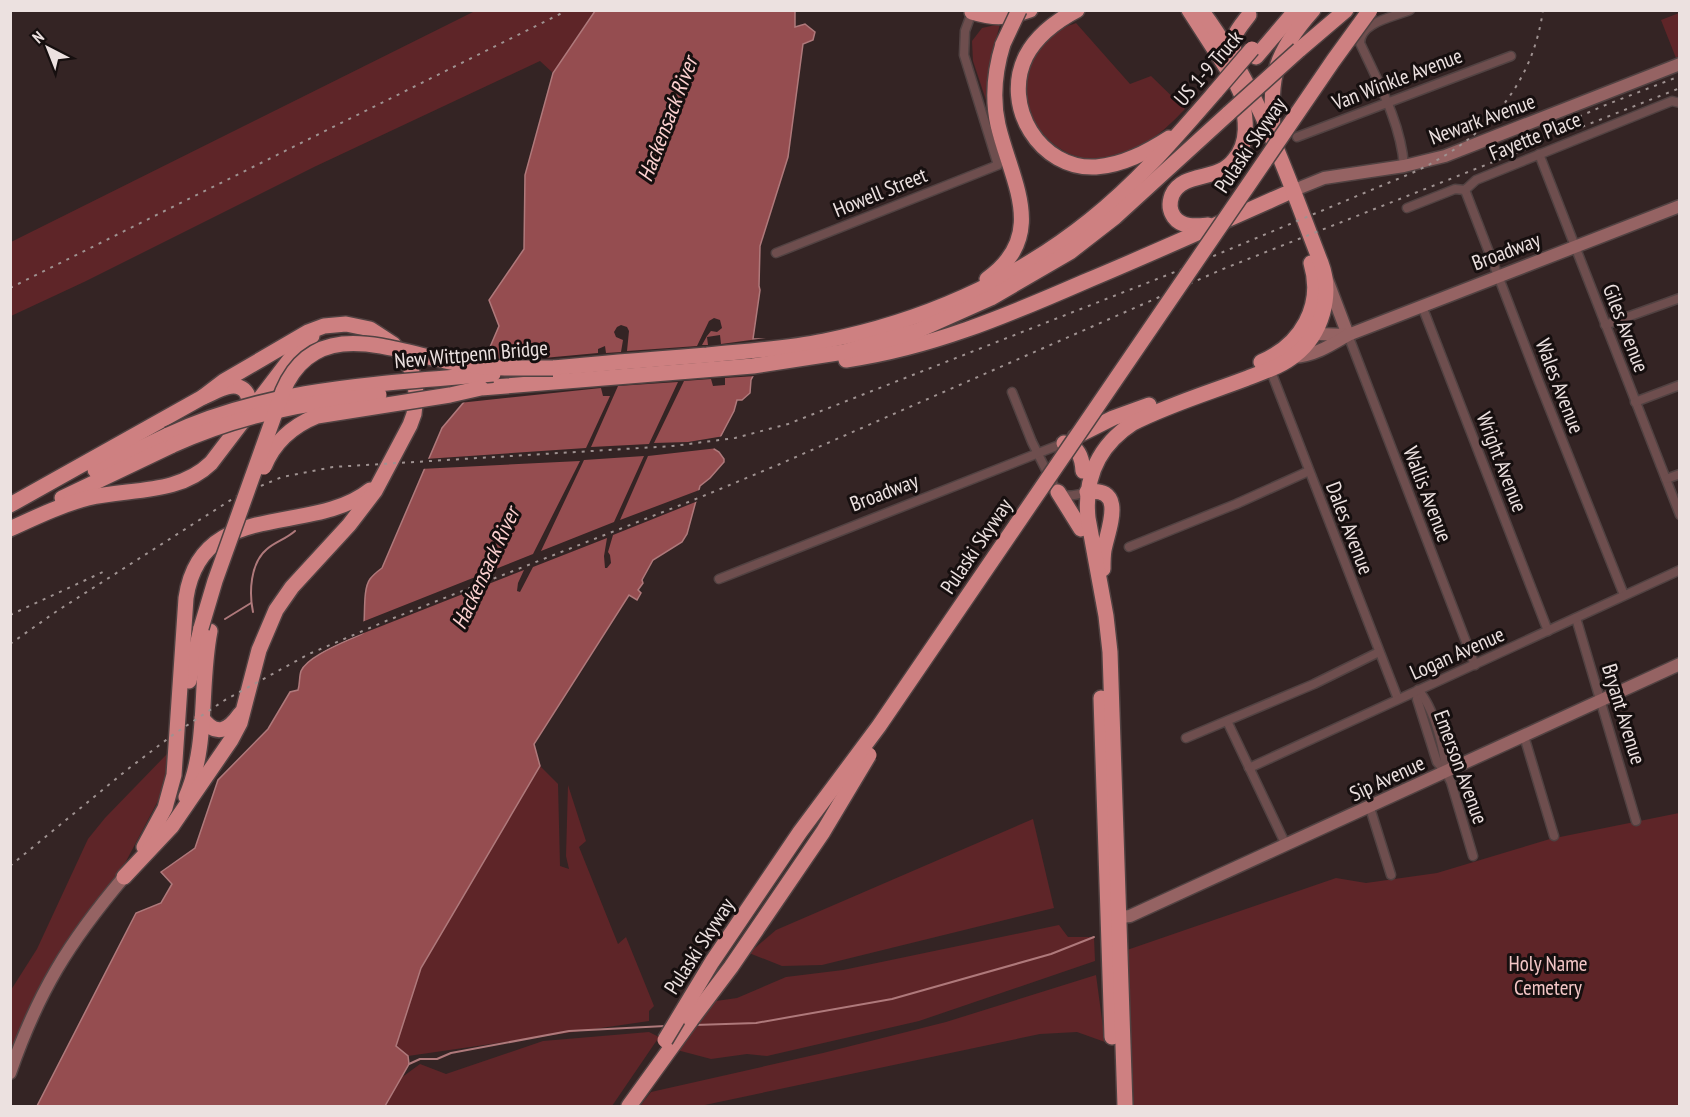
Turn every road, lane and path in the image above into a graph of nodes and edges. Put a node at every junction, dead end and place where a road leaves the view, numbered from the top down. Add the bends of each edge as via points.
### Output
1 (1019, 10) edge
2 (1030, 10) edge
3 (1077, 10) edge
4 (1179, 10) edge
5 (1189, 10) edge
6 (1286, 10) edge
7 (1296, 10) edge
8 (1313, 10) edge
9 (1341, 10) edge
10 (1346, 10) edge
11 (1370, 10) edge
12 (1380, 10) edge
13 (1410, 10) edge
14 (971, 11) edge
15 (1252, 13) edge
16 (1202, 19) edge
17 (1325, 27) junction
18 (1254, 53) junction
19 (1511, 56) dead end
20 (1236, 63) junction
21 (1680, 64) edge
22 (1241, 93) junction
23 (1219, 94) junction
24 (1387, 102) junction
25 (1680, 103) edge
26 (1186, 126) junction
27 (1297, 137) dead end
28 (1273, 140) junction
29 (1539, 154) junction
30 (1404, 166) junction
31 (1159, 167) junction
32 (1465, 190) junction
33 (1289, 192) junction
34 (1680, 206) edge
35 (1407, 208) dead end
36 (1213, 225) junction
37 (1575, 246) junction
38 (776, 253) dead end
39 (1324, 272) junction
40 (1498, 276) junction
41 (1680, 298) edge
42 (950, 302) junction
43 (1422, 306) junction
44 (346, 324) junction
45 (1605, 325) junction
46 (1309, 334) junction
47 (1348, 335) junction
48 (1330, 346) junction
49 (786, 354) junction
50 (1294, 357) junction
51 (753, 366) junction
52 (553, 368) junction
53 (1270, 369) junction
54 (1680, 385) edge
55 (481, 388) junction
56 (1012, 392) dead end
57 (203, 397) junction
58 (1635, 402) junction
59 (1136, 411) junction
60 (237, 429) junction
61 (171, 440) junction
62 (1064, 443) junction
63 (1038, 453) junction
64 (1083, 471) junction
65 (1309, 471) junction
66 (1680, 474) edge
67 (1665, 479) junction
68 (381, 480) junction
69 (1058, 492) junction
70 (1082, 493) junction
71 (10, 505) edge
72 (10, 510) edge
73 (1680, 515) edge
74 (10, 523) edge
75 (10, 529) edge
76 (1080, 529) junction
77 (1129, 547) dead end
78 (1680, 570) edge
79 (718, 579) dead end
80 (1624, 595) junction
81 (1103, 602) junction
82 (1576, 618) junction
83 (205, 629) junction
84 (1548, 631) junction
85 (1379, 652) junction
86 (1679, 664) edge
87 (1474, 666) junction
88 (1418, 690) junction
89 (1398, 699) junction
90 (1601, 700) junction
91 (243, 709) junction
92 (201, 718) junction
93 (1227, 721) junction
94 (1524, 736) junction
95 (1186, 738) dead end
96 (1249, 768) junction
97 (1446, 772) junction
98 (174, 775) junction
99 (1370, 808) junction
100 (1636, 821) dead end
101 (1554, 836) dead end
102 (1286, 845) junction
103 (1473, 856) dead end
104 (1391, 874) dead end
105 (124, 877) junction
106 (1114, 918) junction
107 (10, 1073) edge
108 (619, 1107) edge
109 (630, 1107) edge
110 (1115, 1107) edge
111 (1125, 1107) edge

1 - 42 highway, bridge via 1003,44 996,74 999,126 1021,197 1019,234 1012,252 992,276
2 - 14 highway via 1006,17
3 - 26 highway via 1040,37 1021,69 1020,109 1038,142 1072,164 1104,166 1143,153
4 - 16 highway
5 - 16 highway
6 - 18 highway, US 1-9 Truck
7 - 18 highway
8 - 28 highway via 1291,36 1276,66 1271,93
9 - 17 highway
10 - 17 highway
11 - 108 highway, Pulaski Skyway, bridge via 879,726 800,832
12 - 109 highway, Pulaski Skyway, bridge via 886,731 745,947
13 - 24 street via 1366,28 1360,35
14 - 38 street, Howell Street via 964,55 998,165
15 - 16 highway via 1228,25
15 - 20 highway via 1234,36
16 - 20 highway
16 - 22 highway
17 - 31 highway, bridge via 1229,113
18 - 23 highway
19 - 24 street, Van Winkle Avenue
20 - 28 highway
21 - 30 street, Newark Avenue via 1445,156
22 - 33 highway
22 - 36 highway via 1246,131 1235,159 1224,169 1182,183 1170,201 1170,210 1180,223
23 - 26 highway, US 1-9 Truck
23 - 31 highway
24 - 27 street, Van Winkle Avenue
24 - 30 street via 1402,144
25 - 29 street, Fayette Place via 1672,101
26 - 31 highway, US 1-9 Truck
28 - 33 highway
29 - 32 street, Fayette Place via 1476,180
29 - 37 street, Giles Avenue
30 - 33 street, Newark Avenue via 1329,176
31 - 42 highway via 1053,248 994,283
31 - 49 highway via 1100,230 991,298 937,324 862,347 822,356
32 - 35 street, Fayette Place via 1455,189
32 - 40 street, Wales Avenue
33 - 36 highway
33 - 39 highway
33 - 46 highway via 1315,282
34 - 37 street, Broadway
36 - 51 highway via 977,327 911,348 788,367
37 - 40 street, Broadway
37 - 45 street, Giles Avenue
39 - 46 highway via 1325,304
39 - 47 street
40 - 43 street, Broadway
40 - 80 street, Wales Avenue
41 - 45 street
42 - 49 highway via 875,329
43 - 47 street, Broadway
43 - 84 street, Wright Avenue
44 - 57 highway via 308,332
44 - 60 highway via 304,342
44 - 68 highway via 370,329 393,344 408,363 415,382 412,419
45 - 58 street, Giles Avenue
46 - 47 street, Broadway
46 - 48 street via 1321,345
46 - 50 highway
46 - 59 highway via 1276,355
47 - 48 street, Broadway
47 - 87 street, Wallis Avenue
48 - 50 street, Broadway via 1305,357
49 - 51 highway, New Wittpenn Bridge
49 - 52 highway, New Wittpenn Bridge
50 - 53 highway
51 - 55 highway, New Wittpenn Bridge
52 - 61 highway, New Wittpenn Bridge, bridge via 298,393 235,409
52 - 83 highway, bridge via 464,364 356,342 333,345 308,357 283,391 212,592
53 - 65 street, Dales Avenue
53 - 70 highway via 1128,427 1100,455
54 - 58 street
55 - 61 highway, New Wittpenn Bridge, bridge via 288,407
55 - 83 highway, bridge via 323,414 288,432 265,464
56 - 63 street
57 - 60 highway via 227,387 245,392 249,407
57 - 71 highway
58 - 67 street, Giles Avenue
59 - 62 highway
59 - 64 highway via 1105,434
60 - 75 highway via 211,463 188,480 70,503
61 - 72 highway
61 - 74 highway
62 - 63 street, Broadway
62 - 64 highway via 1079,452
63 - 69 street
63 - 79 street, Broadway
64 - 70 highway
65 - 77 street
65 - 85 street, Dales Avenue
66 - 67 street
67 - 73 street, Giles Avenue
68 - 91 highway via 355,518 279,603 262,641
68 - 98 highway via 342,506 235,531 216,543 200,561 186,598
69 - 70 street
69 - 76 highway
70 - 76 highway
70 - 81 highway
70 - 81 highway via 1105,495 1112,503 1103,555
76 - 106 highway via 1098,633
78 - 80 street, Logan Avenue
80 - 82 street, Logan Avenue
81 - 106 highway via 1110,659
82 - 84 street, Logan Avenue
82 - 90 street, Bryant Avenue
83 - 92 highway
83 - 98 highway via 189,675
84 - 87 street, Logan Avenue
85 - 89 street, Dales Avenue
85 - 93 street
86 - 90 street, Sip Avenue
87 - 88 street, Logan Avenue
88 - 89 street, Logan Avenue
88 - 97 street, Emerson Avenue via 1437,762
89 - 96 street, Logan Avenue
90 - 94 street, Sip Avenue
90 - 100 street, Bryant Avenue
91 - 92 highway via 232,725 222,729 210,727
91 - 105 highway via 234,736 189,803
92 - 105 highway via 198,761 184,801
93 - 95 street
93 - 96 street
94 - 97 street, Sip Avenue
94 - 101 street
96 - 102 street
97 - 99 street, Sip Avenue
97 - 103 street, Emerson Avenue
98 - 105 highway via 160,821
99 - 102 street, Sip Avenue
99 - 104 street
102 - 106 street, Sip Avenue via 1130,916
105 - 107 street via 57,966 33,1012
106 - 110 highway
106 - 111 highway

